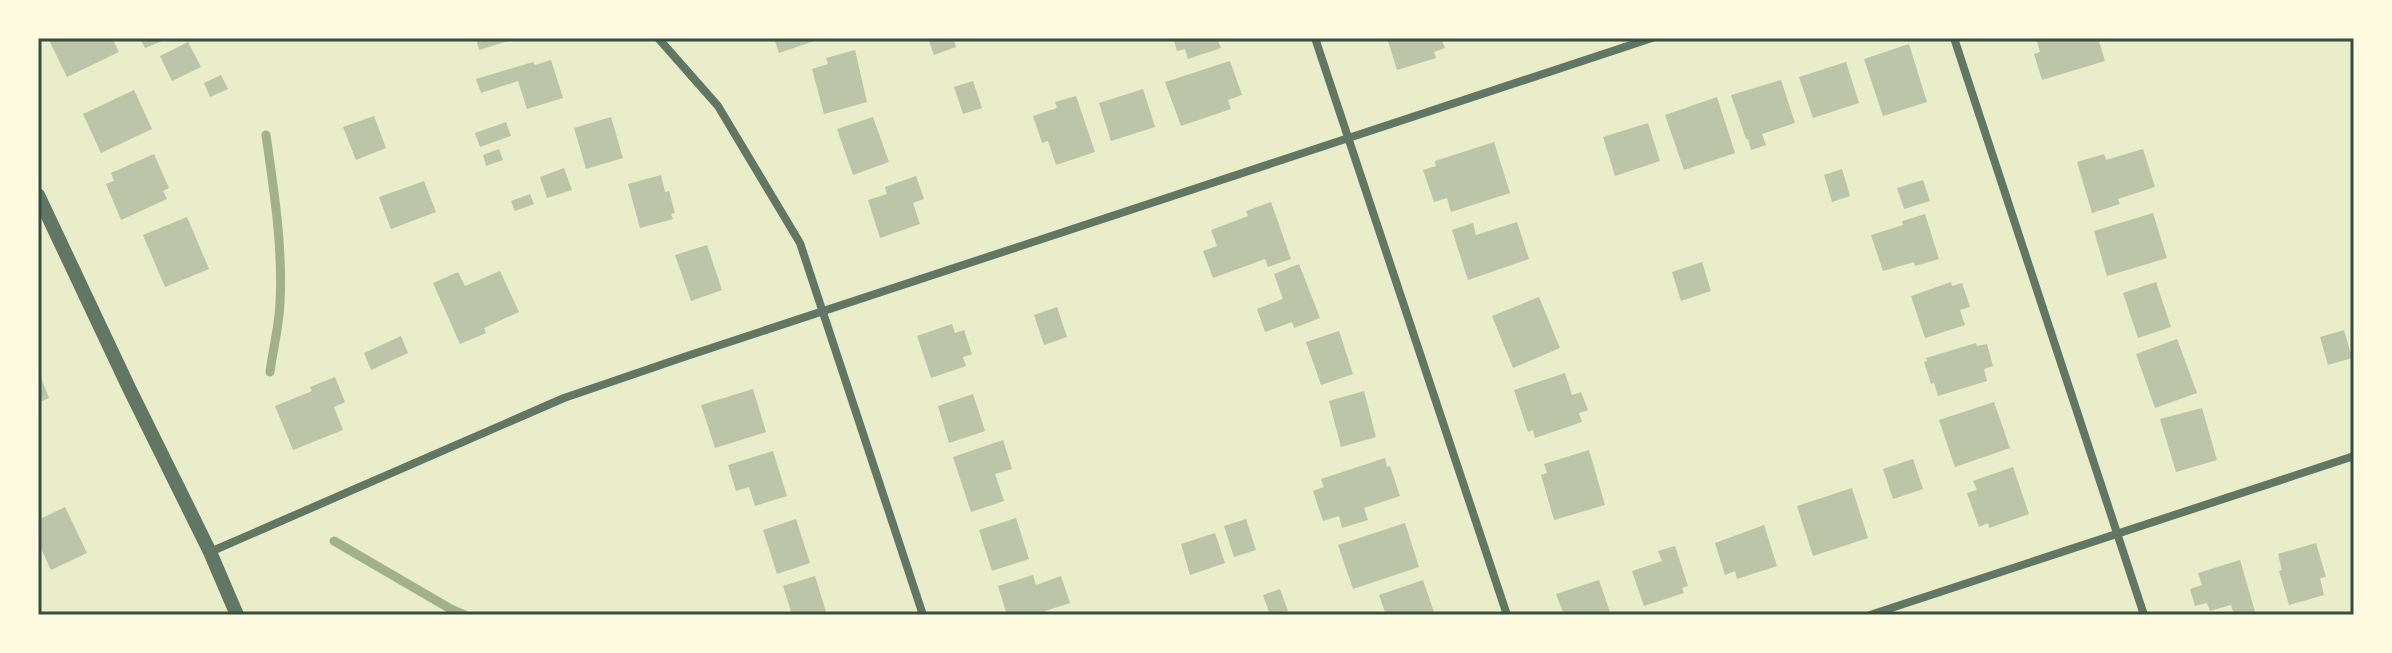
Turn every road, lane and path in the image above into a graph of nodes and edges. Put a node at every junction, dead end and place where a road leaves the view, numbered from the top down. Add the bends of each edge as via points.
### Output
1 (658, 38) edge
2 (1315, 38) edge
3 (1652, 38) edge
4 (1954, 38) edge
5 (1348, 139) junction
6 (38, 195) edge
7 (823, 311) junction
8 (2354, 456) edge
9 (2117, 534) junction
10 (210, 552) junction
11 (237, 615) edge
12 (923, 615) edge
13 (1507, 615) edge
14 (1870, 615) edge
15 (2144, 615) edge

1 - 7 street via 718,106 800,243
2 - 5 street
3 - 5 street
4 - 9 street
5 - 7 street
5 - 13 street
6 - 10 street
7 - 10 street via 564,398
7 - 12 street
8 - 9 street
9 - 14 street
9 - 15 street
10 - 11 street

